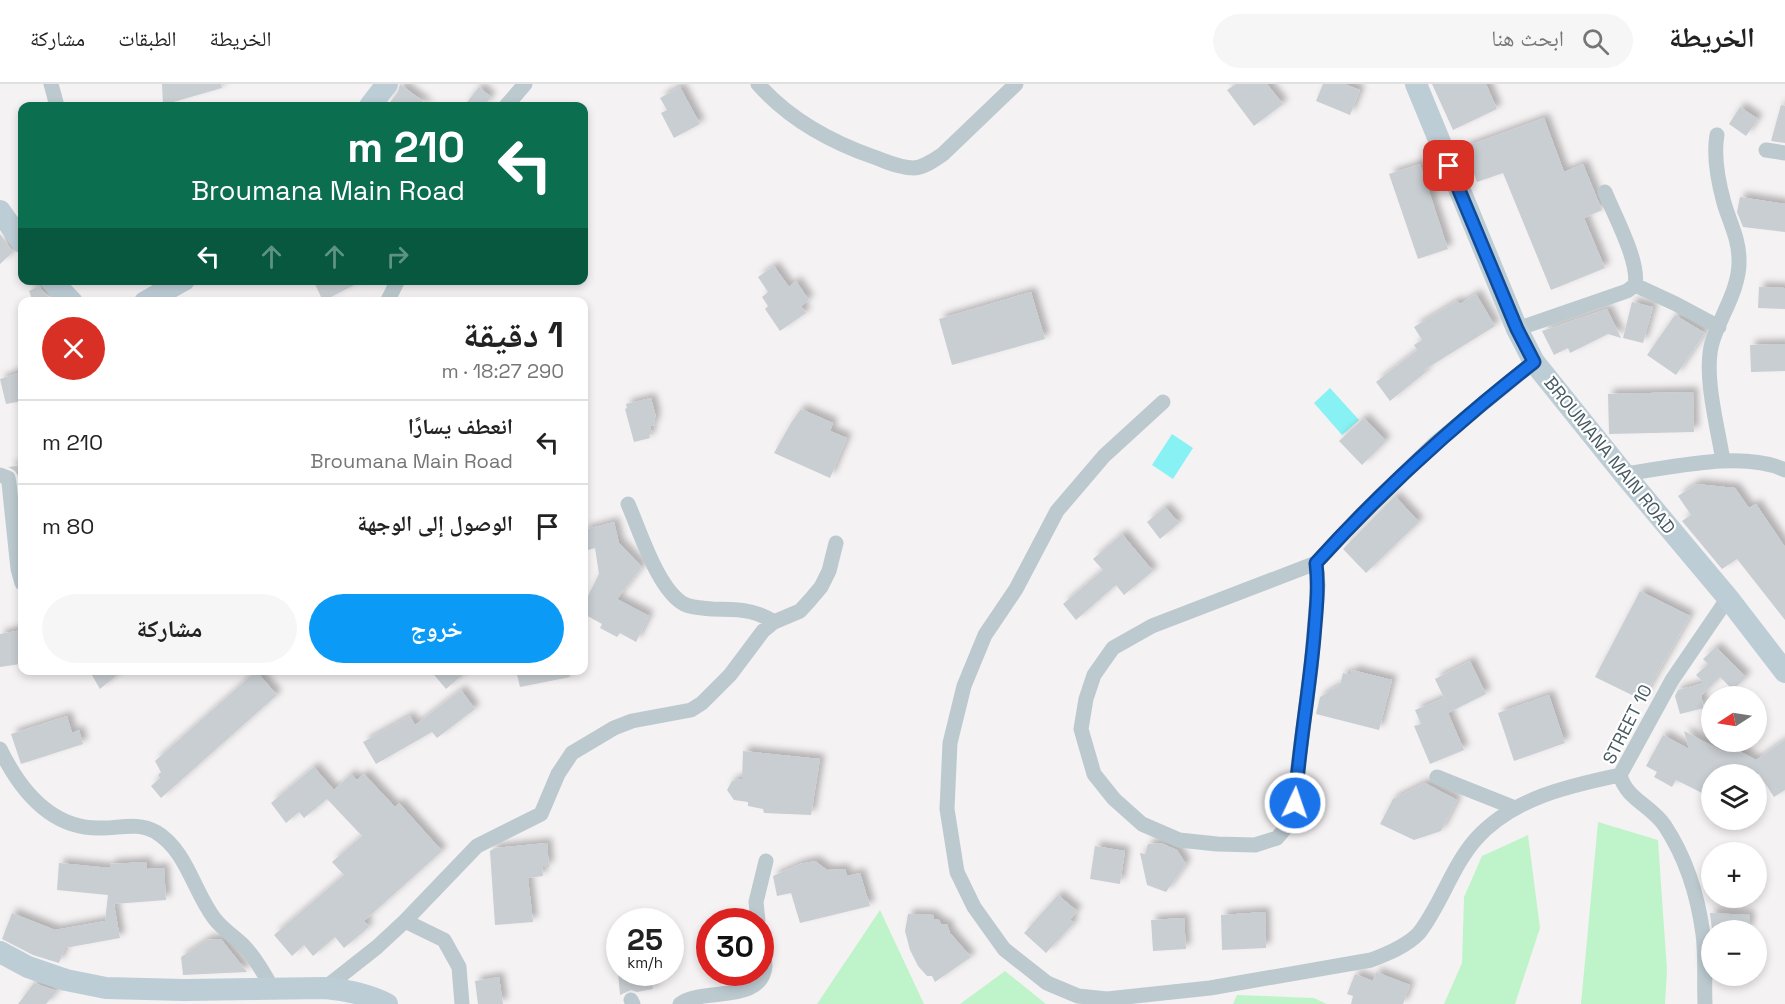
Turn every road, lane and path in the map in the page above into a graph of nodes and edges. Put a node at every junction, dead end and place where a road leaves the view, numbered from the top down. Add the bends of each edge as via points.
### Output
1 (51, 84) edge
2 (387, 84) edge
3 (525, 84) edge
4 (758, 84) edge
5 (1016, 84) edge
6 (1416, 84) edge
7 (56, 102) edge
8 (373, 102) edge
9 (509, 102) edge
10 (1717, 135) dead end
11 (1766, 150) dead end
12 (1785, 153) edge
13 (1605, 192) dead end
14 (0, 211) edge
15 (18, 236) edge
16 (56, 285) edge
17 (171, 285) edge
18 (1635, 285) junction
19 (67, 297) edge
20 (153, 297) edge
21 (1719, 327) junction
22 (1517, 329) junction
23 (1534, 362) junction
24 (1163, 402) dead end
25 (1723, 461) junction
26 (1785, 470) edge
27 (1624, 474) junction
28 (0, 475) edge
29 (628, 504) dead end
30 (836, 543) dead end
31 (1316, 563) junction
32 (18, 569) edge
33 (1728, 598) junction
34 (774, 622) junction
35 (1785, 672) edge
36 (0, 749) edge
37 (1620, 775) junction
38 (1437, 777) dead end
39 (1515, 808) junction
40 (766, 861) dead end
41 (757, 908) edge
42 (405, 921) junction
43 (0, 952) edge
44 (753, 986) edge
45 (272, 988) junction
46 (325, 988) junction
47 (387, 1004) edge
48 (462, 1004) edge
49 (680, 1004) edge
50 (1705, 1004) edge

1 - 7 street
2 - 8 street
3 - 9 street
4 - 5 street via 828,139 900,167 917,168 943,154
6 - 22 street, BROUMANA MAIN ROAD
10 - 21 street via 1715,157 1738,240 1739,263 1735,286
11 - 12 street
13 - 18 street via 1634,263
14 - 15 street
16 - 19 street
17 - 20 street
18 - 21 street
18 - 22 street
21 - 25 street via 1709,358 1709,374
22 - 23 street, BROUMANA MAIN ROAD
23 - 27 street, BROUMANA MAIN ROAD
23 - 31 street via 1434,444
24 - 39 street via 1104,456 1057,511 1016,589 985,634 964,686 950,743 947,809 957,872 974,907 1004,949 1047,983 1078,996 1107,999 1210,988 1371,960 1393,952 1418,934 1477,838
25 - 26 street via 1755,461
25 - 27 street
27 - 33 street, BROUMANA MAIN ROAD
28 - 32 street via 8,478
29 - 34 street via 671,594 685,605 744,610
30 - 34 street via 821,587 800,611
31 - 31 street via 1152,626 1113,648 1094,675 1081,729 1094,774 1142,824 1179,840 1255,845 1277,838 1288,825 1295,803 1311,668 1318,585
33 - 35 street, BROUMANA MAIN ROAD
33 - 37 street, STREET 10 via 1672,680
34 - 42 street via 702,703 691,710 632,721 572,753 541,814 477,846
36 - 45 street via 11,772 49,813 84,827 129,824 154,831 175,846 215,920 245,947
37 - 39 street via 1545,794
37 - 50 street, STREET 10 via 1629,793 1663,823 1687,869 1703,936
38 - 39 street
40 - 41 street
42 - 46 street
42 - 48 street via 444,940 459,966
43 - 45 street via 66,980 106,988
44 - 49 street via 742,993 697,997
45 - 46 street
46 - 47 street via 363,994

